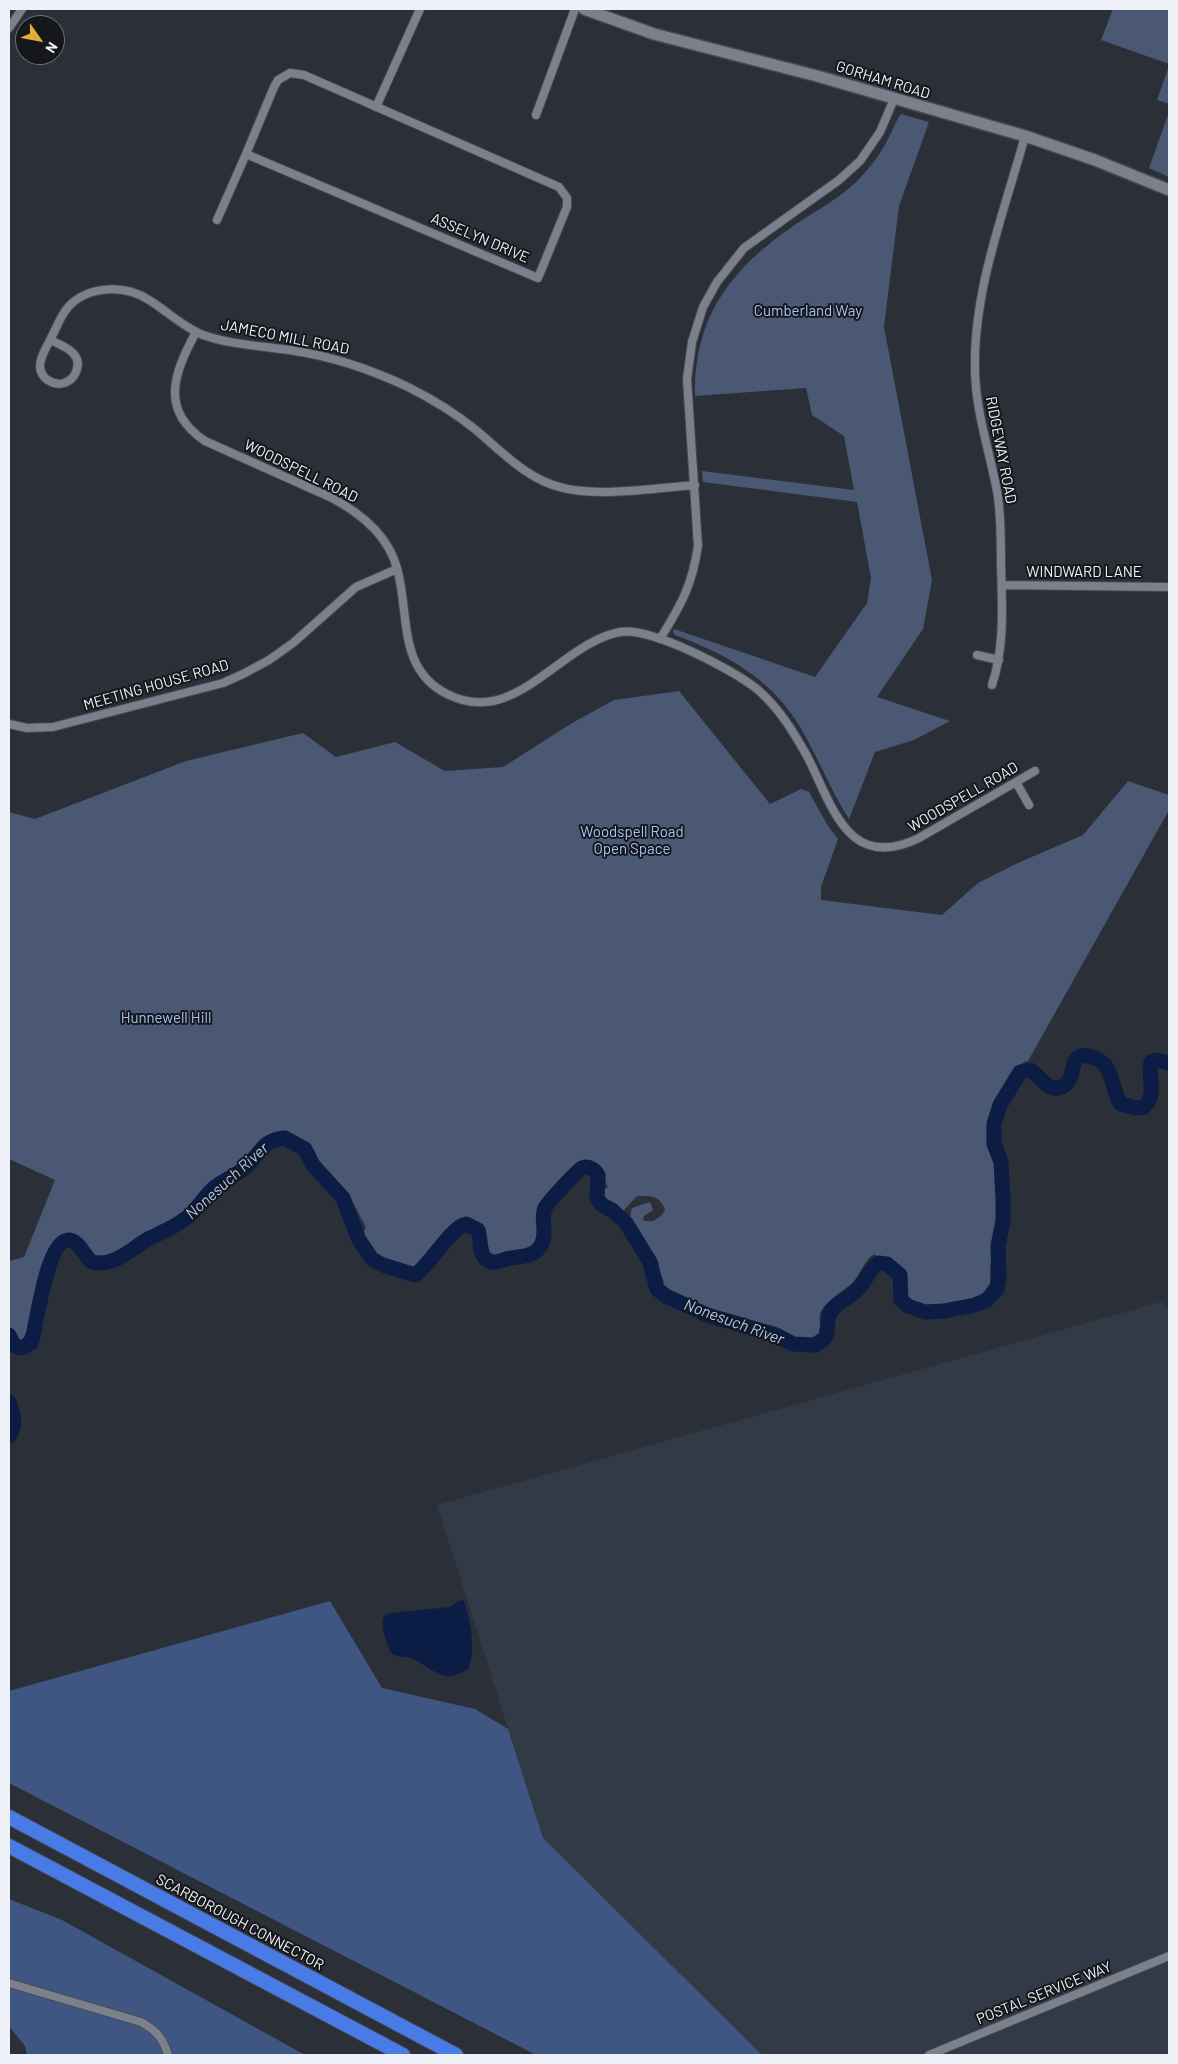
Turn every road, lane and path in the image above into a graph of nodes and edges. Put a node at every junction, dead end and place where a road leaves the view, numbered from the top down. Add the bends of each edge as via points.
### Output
1 (22, 9) edge
2 (420, 9) edge
3 (575, 9) edge
4 (584, 9) edge
5 (9, 28) edge
6 (894, 99) junction
7 (376, 107) junction
8 (536, 115) dead end
9 (1025, 136) junction
10 (246, 154) junction
11 (1169, 190) edge
12 (217, 220) dead end
13 (196, 332) junction
14 (50, 340) junction
15 (695, 485) junction
16 (397, 569) junction
17 (1002, 585) junction
18 (1166, 587) dead end
19 (660, 639) junction
20 (977, 655) dead end
21 (999, 660) junction
22 (992, 685) dead end
23 (9, 724) edge
24 (1035, 771) dead end
25 (1016, 782) junction
26 (1029, 804) dead end
27 (9, 1817) edge
28 (9, 1846) edge
29 (1169, 1956) edge
30 (9, 1983) edge
31 (168, 2055) edge
32 (403, 2055) edge
33 (456, 2055) edge
34 (929, 2055) edge

1 - 5 street
2 - 7 street
3 - 8 street
4 - 6 main road, GORHAM ROAD via 661,36
6 - 9 main road, GORHAM ROAD
6 - 15 street via 880,132 860,161 839,180 744,248 710,294 698,321 688,364
7 - 10 street, ASSELYN DRIVE via 304,75 290,73 278,80 274,87
7 - 10 street, ASSELYN DRIVE via 563,190 567,206 538,278
9 - 11 main road, GORHAM ROAD
9 - 17 street, RIDGEWAY ROAD via 984,282 975,338 978,408 1000,512
10 - 12 street, ASSELYN DRIVE
13 - 14 street, JAMECO MILL ROAD via 141,295 106,290 86,295 71,305
13 - 15 street, JAMECO MILL ROAD via 222,340 313,354 376,373 446,408 522,469 564,489 600,491
13 - 16 street, WOODSPELL ROAD via 174,388 178,413 189,429 205,441 347,506 382,539
14 - 14 street, JAMECO MILL ROAD via 40,363 42,372 50,382 66,382 75,374 77,359 70,350
15 - 19 street via 698,546 694,572 685,596
16 - 19 street, WOODSPELL ROAD via 406,628 418,668 432,684 459,698 490,701 515,694 586,645 610,634 633,632
16 - 23 street, MEETING HOUSE ROAD via 356,587 293,644 257,667 223,683 53,727 27,728
17 - 18 street, WINDWARD LANE
17 - 21 street, RIDGEWAY ROAD
19 - 25 street, WOODSPELL ROAD via 732,671 765,697 797,738 843,828 869,845 907,844
20 - 21 street
21 - 22 street, RIDGEWAY ROAD
24 - 25 street, WOODSPELL ROAD
25 - 26 street
27 - 33 highway, SCARBOROUGH CONNECTOR
28 - 32 highway
29 - 34 street, POSTAL SERVICE WAY
30 - 31 street via 141,2022 154,2029 163,2040

